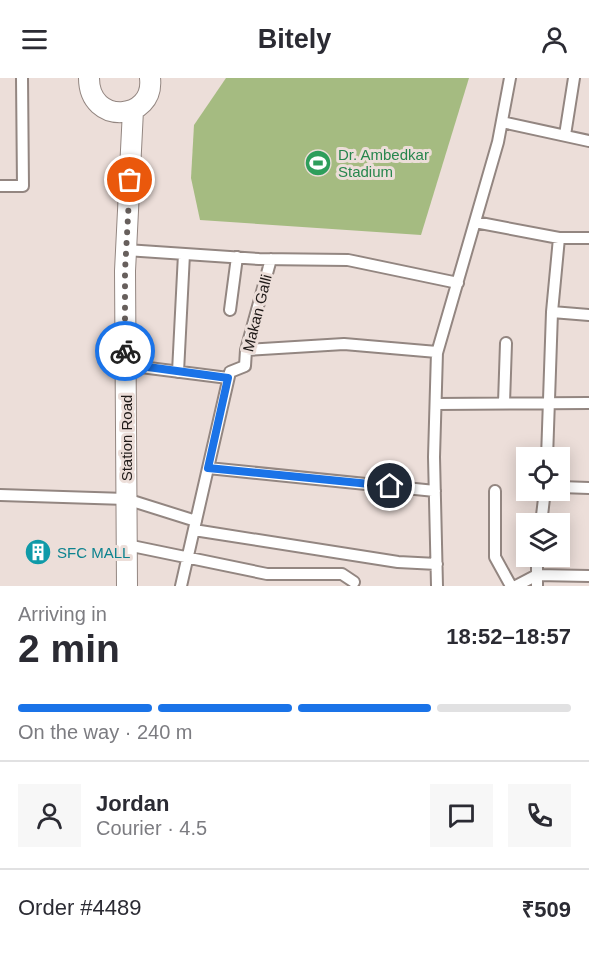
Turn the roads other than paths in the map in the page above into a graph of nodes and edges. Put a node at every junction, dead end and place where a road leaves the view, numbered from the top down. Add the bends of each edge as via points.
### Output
1 (22, 78) edge
2 (89, 78) edge
3 (150, 78) edge
4 (510, 78) edge
5 (574, 78) edge
6 (133, 110) junction
7 (502, 122) junction
8 (565, 135) junction
9 (589, 141) edge
10 (0, 186) edge
11 (476, 222) junction
12 (559, 238) junction
13 (589, 238) edge
14 (126, 250) junction
15 (184, 254) junction
16 (237, 257) junction
17 (271, 259) junction
18 (458, 283) junction
19 (230, 310) dead end
20 (552, 312) junction
21 (589, 315) edge
22 (506, 343) dead end
23 (246, 350) junction
24 (437, 352) junction
25 (126, 364) junction
26 (178, 372) junction
27 (228, 378) junction
28 (504, 403) junction
29 (550, 403) junction
30 (436, 404) junction
31 (589, 404) edge
32 (548, 447) edge
33 (208, 468) junction
34 (570, 487) edge
35 (589, 488) edge
36 (435, 491) junction
37 (495, 491) dead end
38 (0, 495) edge
39 (126, 499) junction
40 (195, 525) junction
41 (127, 545) junction
42 (188, 557) junction
43 (437, 564) junction
44 (589, 576) edge
45 (537, 581) edge
46 (354, 582) dead end
47 (127, 586) edge
48 (181, 586) edge
49 (438, 586) edge
50 (511, 586) edge
51 (516, 586) edge

1 - 10 street via 23,186
2 - 6 highway via 92,95 105,109
3 - 6 highway via 148,94
4 - 7 street
5 - 8 street
6 - 14 highway, Station Road
7 - 8 street
7 - 11 street
8 - 9 street
11 - 12 street
11 - 18 street
12 - 13 street
12 - 20 street
14 - 15 street
14 - 25 highway, Station Road
15 - 16 street
15 - 26 street
16 - 17 street
16 - 19 street
17 - 18 street via 348,260
17 - 23 street, Makan Galli
18 - 24 street
20 - 21 street
20 - 29 street
22 - 28 street
23 - 24 street via 344,344
23 - 27 street, Makan Galli via 245,366 230,372
24 - 30 street
25 - 26 street
25 - 39 highway, Station Road
26 - 27 street
27 - 33 street
28 - 29 street
28 - 30 street
29 - 31 street
29 - 32 street
30 - 36 street
33 - 36 street
33 - 40 street
34 - 35 street
36 - 43 street
37 - 50 street via 495,558
38 - 39 street
39 - 40 street
39 - 41 highway, Station Road
40 - 42 street
40 - 43 street via 398,562
41 - 42 street
41 - 47 highway, Station Road
42 - 46 street via 267,574 342,574
42 - 48 street
43 - 49 street
44 - 45 street
45 - 51 street

